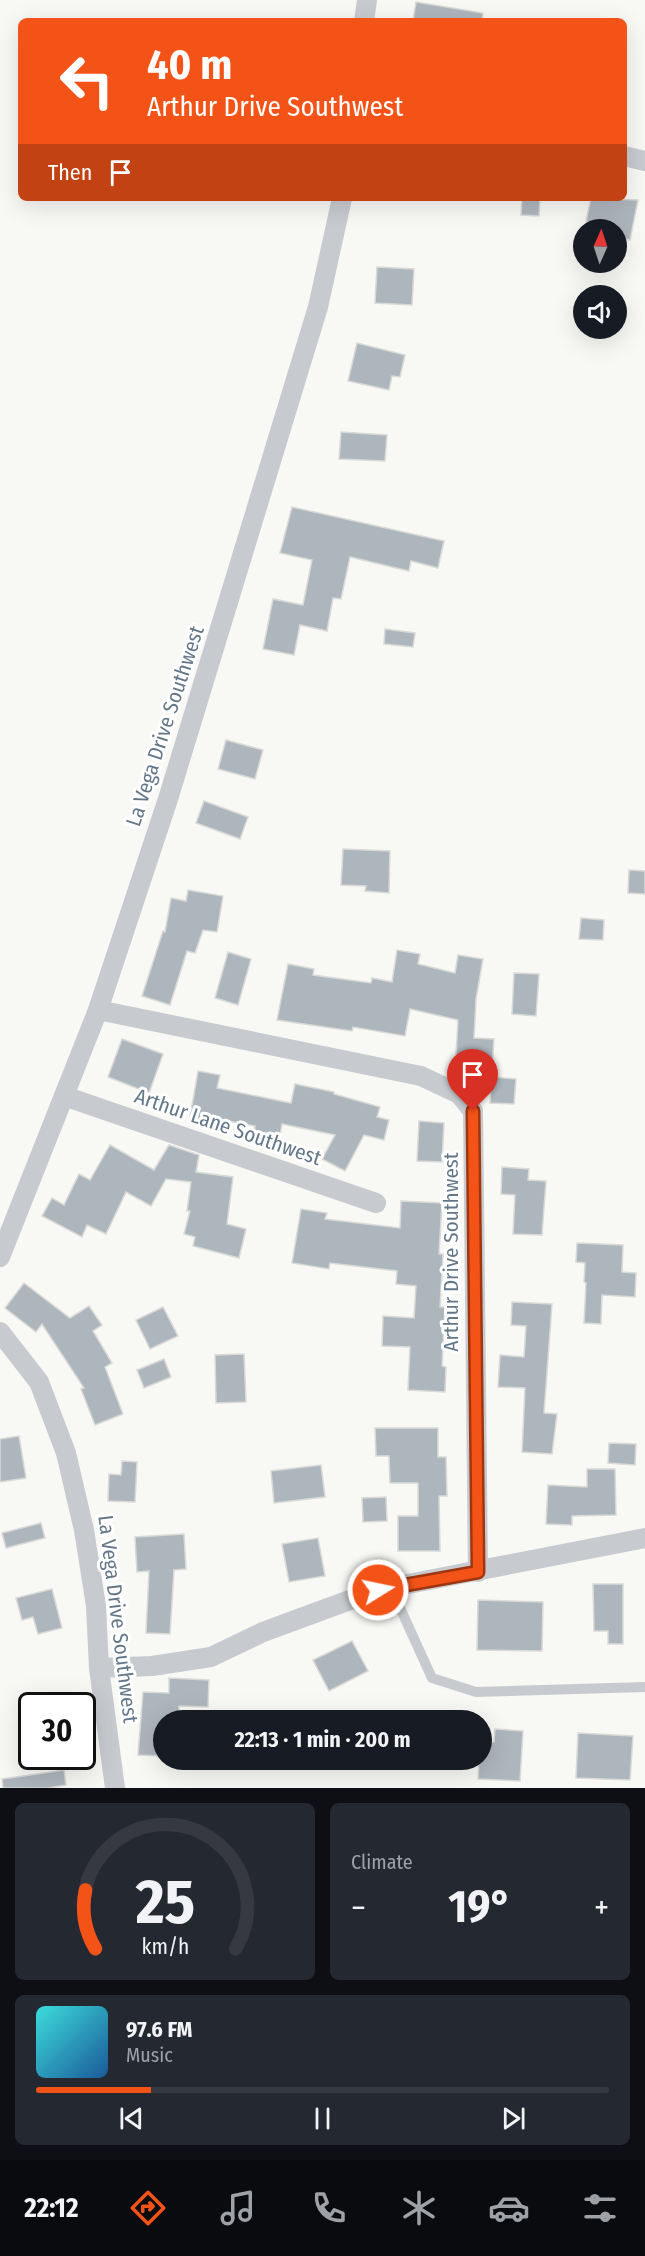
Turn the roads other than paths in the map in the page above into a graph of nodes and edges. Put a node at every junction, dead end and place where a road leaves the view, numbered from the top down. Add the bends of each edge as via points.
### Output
1 (367, 0) edge
2 (364, 18) edge
3 (627, 157) edge
4 (645, 161) edge
5 (341, 201) edge
6 (98, 1010) junction
7 (64, 1096) junction
8 (376, 1203) dead end
9 (0, 1257) edge
10 (0, 1332) edge
11 (645, 1538) edge
12 (478, 1572) junction
13 (391, 1588) junction
14 (99, 1668) junction
15 (645, 1687) edge
16 (115, 1788) edge

1 - 2 street
3 - 4 street
5 - 6 street, La Vega Drive Southwest via 318,307 235,583
6 - 7 street, La Vega Drive Southwest
6 - 12 street, Arthur Drive Southwest via 421,1076 459,1094 473,1111
7 - 8 street, Arthur Lane Southwest
7 - 9 street, La Vega Drive Southwest
10 - 14 street, La Vega Drive Southwest via 39,1382 66,1453 96,1606
11 - 12 street
12 - 13 street
13 - 14 street via 263,1632 210,1657 152,1666
13 - 15 lane via 432,1678 476,1692
14 - 16 street, La Vega Drive Southwest

